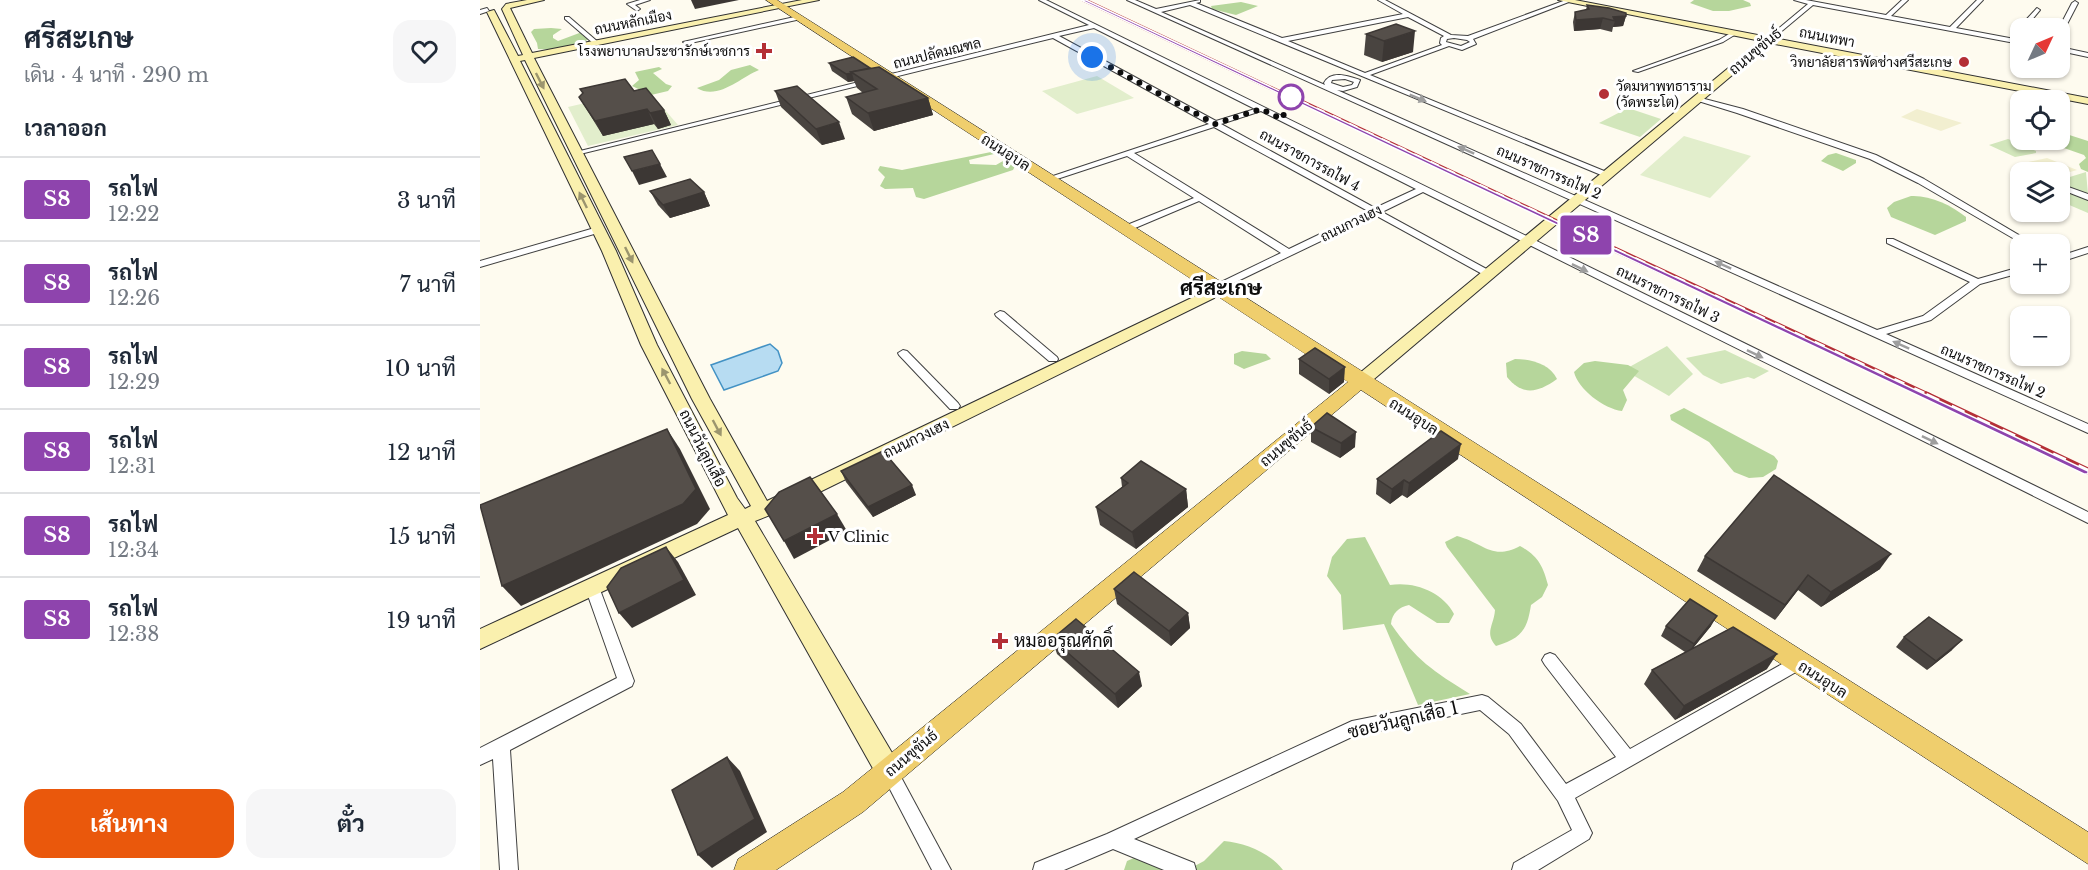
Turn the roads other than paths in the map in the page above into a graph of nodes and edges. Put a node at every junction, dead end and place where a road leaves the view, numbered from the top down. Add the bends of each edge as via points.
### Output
1 (540, 0) edge
2 (647, 0) edge
3 (815, 0) edge
4 (1042, 0) edge
5 (1130, 0) edge
6 (1202, 0) edge
7 (1381, 0) edge
8 (1567, 0) edge
9 (1797, 0) edge
10 (1846, 0) edge
11 (1905, 0) edge
12 (1980, 0) edge
13 (776, 3) edge
14 (1191, 3) junction
15 (1812, 3) junction
16 (2075, 3) dead end
17 (1839, 8) junction
18 (491, 9) edge
19 (637, 9) dead end
20 (2037, 10) dead end
21 (1156, 11) junction
22 (1408, 15) junction
23 (1887, 17) junction
24 (567, 18) dead end
25 (800, 18) junction
26 (2030, 18) edge
27 (2066, 18) edge
28 (1094, 26) junction
29 (1952, 29) junction
30 (1734, 33) junction
31 (1054, 36) junction
32 (1450, 37) junction
33 (1469, 38) junction
34 (1282, 40) junction
35 (1768, 40) junction
36 (2010, 40) edge
37 (686, 42) dead end
38 (596, 43) junction
39 (1447, 45) junction
40 (2070, 51) edge
41 (2088, 55) edge
42 (520, 58) junction
43 (1352, 70) junction
44 (1636, 71) dead end
45 (890, 77) junction
46 (1346, 77) junction
47 (1361, 78) junction
48 (1330, 87) junction
49 (1697, 99) junction
50 (2088, 101) edge
51 (1261, 109) junction
52 (1215, 124) junction
53 (563, 139) junction
54 (1128, 153) junction
55 (1606, 176) junction
56 (1048, 179) junction
57 (1422, 189) junction
58 (2070, 190) edge
59 (2088, 197) edge
60 (1200, 198) junction
61 (1578, 200) junction
62 (1375, 211) junction
63 (615, 226) junction
64 (1125, 229) junction
65 (598, 231) junction
66 (2012, 234) edge
67 (1890, 241) dead end
68 (1527, 242) junction
69 (2088, 250) edge
70 (1288, 253) junction
71 (2070, 256) edge
72 (480, 264) edge
73 (2010, 273) edge
74 (1489, 274) junction
75 (1977, 282) junction
76 (1216, 288) junction
77 (1000, 314) dead end
78 (1877, 334) junction
79 (669, 338) junction
80 (650, 345) junction
81 (903, 353) dead end
82 (1053, 359) junction
83 (1361, 381) junction
84 (954, 406) junction
85 (2088, 429) edge
86 (757, 501) junction
87 (2088, 518) edge
88 (742, 520) junction
89 (592, 587) junction
90 (480, 639) edge
91 (1550, 660) dead end
92 (1798, 663) junction
93 (501, 746) junction
94 (480, 757) edge
95 (1628, 759) junction
96 (889, 772) junction
97 (1564, 795) junction
98 (1113, 840) junction
99 (2088, 849) edge
100 (509, 870) edge
101 (749, 870) edge
102 (942, 870) edge
103 (1042, 870) edge
104 (1187, 870) edge
105 (1521, 870) edge

1 - 18 street
2 - 19 street via 630,4
3 - 13 street, ถนนหลักเมือง
4 - 28 street, ถนนราชการรถไฟ 3
5 - 21 street
6 - 14 street
7 - 22 street
8 - 30 street, ถนนเทพา
8 - 33 street
9 - 15 street
10 - 17 street
11 - 23 street
12 - 29 street
13 - 25 main road, ถนนอุบล
13 - 38 street, ถนนหลักเมือง
14 - 21 street
14 - 34 street
15 - 17 street
15 - 35 street, ถนนขุขันธ์
16 - 27 street
17 - 23 street
18 - 42 street, ถนนวันลูกเสือ
20 - 26 street
21 - 48 street
22 - 32 street
22 - 34 street
23 - 29 street
24 - 38 street
25 - 37 street
25 - 45 main road, ถนนอุบล
28 - 31 street, ถนนปลัดมณฑล
28 - 51 street, ถนนราชการรถไฟ 3
29 - 36 street
30 - 35 street, ถนนเทพา
30 - 44 street
31 - 45 street, ถนนปลัดมณฑล
31 - 52 street, ถนนราชการรถไฟ 4
32 - 33 street
32 - 39 street via 1442,40
33 - 39 street via 1472,45
34 - 43 street
35 - 49 street, ถนนขุขันธ์
35 - 50 street, ถนนเทพา
38 - 42 street, ถนนหลักเมือง
39 - 47 street
40 - 41 street
42 - 53 street, ถนนวันลูกเสือ
43 - 46 street
43 - 47 street
45 - 53 street, ถนนปลัดมณฑล
45 - 56 main road, ถนนอุบล
46 - 47 street
46 - 48 street
47 - 48 street via 1355,86
47 -> 55 street
61 -> 48 street, ถนนราชการรถไฟ 2
49 - 55 street, ถนนขุขันธ์
49 - 66 street via 1873,157
51 - 52 street
51 - 57 street, ถนนราชการรถไฟ 3
52 - 54 street
52 - 62 street, ถนนราชการรถไฟ 4
53 - 63 street, ถนนวันลูกเสือ
65 -> 53 street, ถนนวันลูกเสือ
54 - 56 street
54 - 60 street
55 - 61 street, ถนนขุขันธ์
56 - 64 main road, ถนนอุบล
57 - 62 street, ถนนกวงเฮง
57 - 68 street, ถนนราชการรถไฟ 3
58 - 59 street
60 - 64 street
60 - 70 street
61 - 68 street, ถนนขุขันธ์
78 -> 61 street, ถนนราชการรถไฟ 2
62 - 70 street, ถนนกวงเฮง
62 - 74 street, ถนนราชการรถไฟ 4
63 - 65 street
63 -> 79 street, ถนนวันลูกเสือ
64 - 76 main road, ถนนอุบล
65 - 72 street
65 - 80 street, ถนนวันลูกเสือ
67 - 75 street
68 - 74 street, ถนนขุขันธ์
68 -> 87 street, ถนนราชการรถไฟ 3
69 - 71 street
70 - 76 street, ถนนกวงเฮง
73 - 75 street
74 - 83 street, ถนนขุขันธ์
75 - 78 street via 1927,318
76 - 82 street, ถนนกวงเฮง via 1199,289
76 - 83 main road, ถนนอุบล
76 - 88 street, ถนนกวงเฮง via 1209,295
77 - 82 street
85 -> 78 street, ถนนราชการรถไฟ 2
79 - 80 street
79 -> 86 street, ถนนวันลูกเสือ
88 -> 80 street, ถนนวันลูกเสือ via 729,502
81 - 84 street
82 - 84 street, ถนนกวงเฮง
83 - 92 main road, ถนนอุบล
83 - 96 main road, ถนนขุขันธ์
84 - 86 street, ถนนกวงเฮง
86 - 88 street
88 - 89 street, ถนนกวงเฮง via 709,531
88 - 96 street, ถนนวันลูกเสือ
89 - 90 street, ถนนกวงเฮง
89 - 93 street via 626,681
91 - 95 street
92 - 95 street
92 - 99 main road, ถนนอุบล
93 - 94 street
93 - 100 street
95 - 97 street
96 - 101 main road, ถนนขุขันธ์ via 853,802
96 - 102 street, ถนนวันลูกเสือ
97 - 98 street, ซอยวันลูกเสือ 1 via 1515,729 1482,702 1352,729
97 - 105 street, ซอยวันลูกเสือ 1 via 1583,832
98 - 103 street, ซอยวันลูกเสือ 1
98 - 104 street

